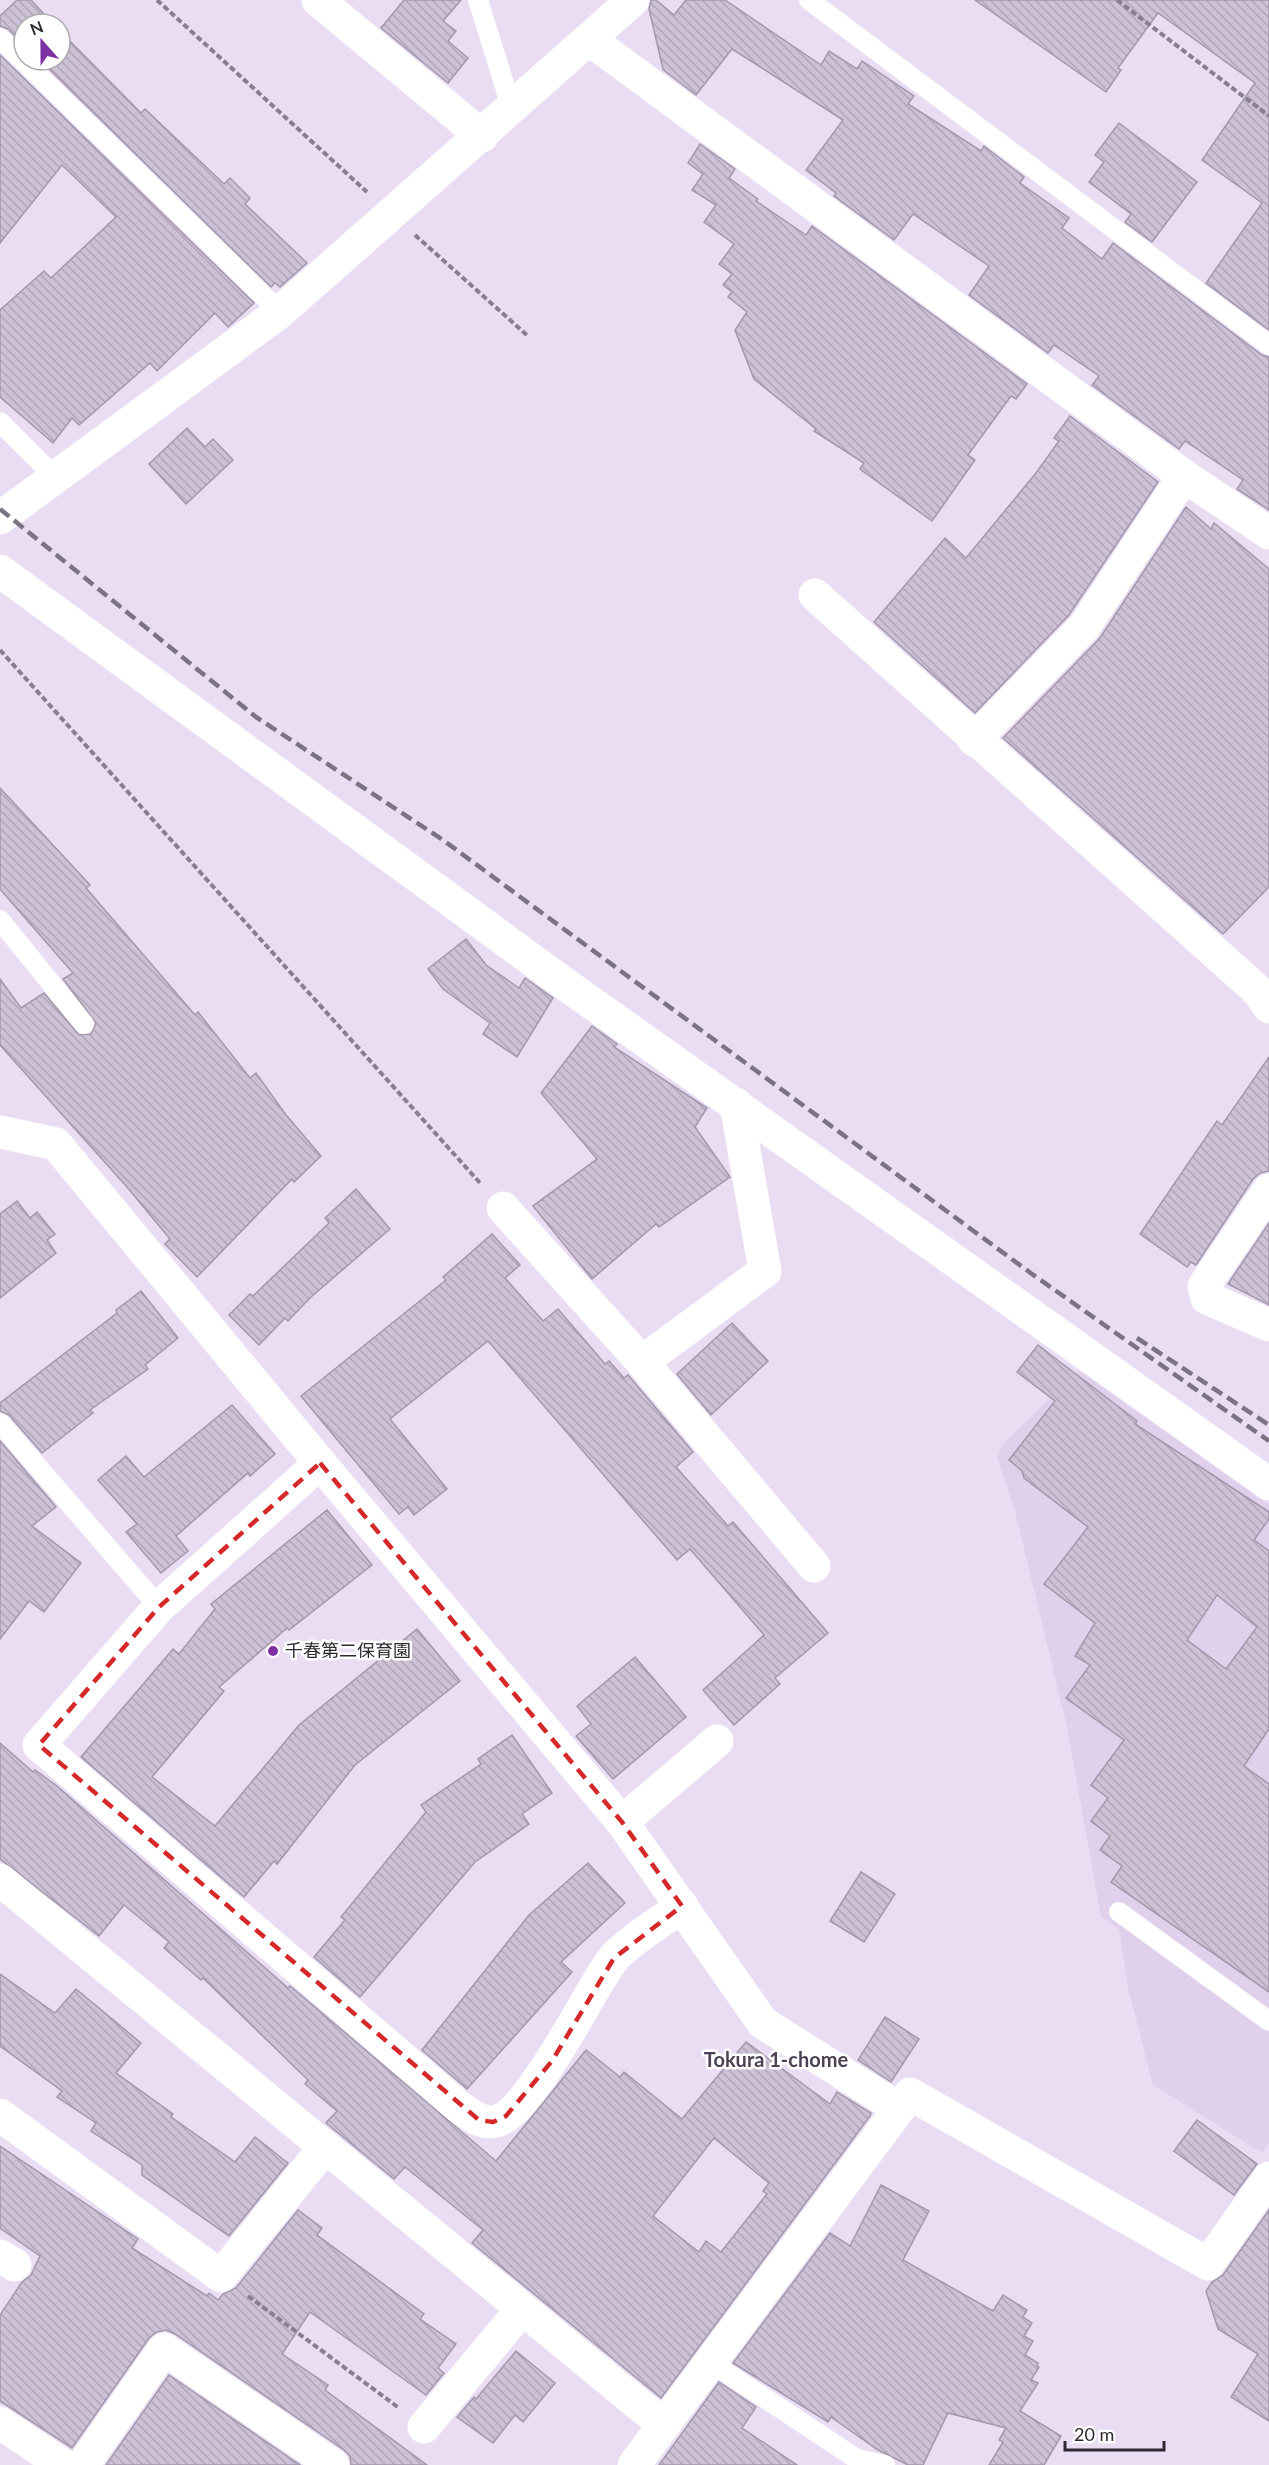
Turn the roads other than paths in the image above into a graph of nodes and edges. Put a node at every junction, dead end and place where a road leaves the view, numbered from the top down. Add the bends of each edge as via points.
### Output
1 (318, 0) edge
2 (478, 0) edge
3 (633, 0) edge
4 (809, 0) edge
5 (0, 38) edge
6 (590, 40) junction
7 (512, 109) junction
8 (482, 136) junction
9 (280, 312) junction
10 (1269, 345) edge
11 (0, 422) edge
12 (1184, 476) junction
13 (55, 477) junction
14 (0, 518) edge
15 (1269, 533) edge
16 (0, 571) edge
17 (814, 595) dead end
18 (974, 740) junction
19 (0, 920) edge
20 (1269, 1006) edge
21 (84, 1024) dead end
22 (736, 1104) junction
23 (0, 1132) edge
24 (1269, 1190) edge
25 (503, 1208) road end
26 (1269, 1325) edge
27 (642, 1362) junction
28 (0, 1423) edge
29 (320, 1463) junction
30 (1269, 1484) edge
31 (814, 1566) dead end
32 (159, 1607) junction
33 (717, 1741) dead end
34 (622, 1822) junction
35 (0, 1880) edge
36 (682, 1906) junction
37 (1119, 1912) dead end
38 (1269, 2021) edge
39 (898, 2108) junction
40 (0, 2115) edge
41 (325, 2147) junction
42 (1269, 2178) edge
43 (522, 2309) junction
44 (710, 2362) junction
45 (0, 2423) edge
46 (664, 2425) junction
47 (424, 2427) road end
48 (63, 2465) edge
49 (83, 2465) edge
50 (333, 2465) edge
51 (634, 2465) edge
52 (885, 2465) edge

1 - 8 street
2 - 7 lane
3 - 6 street
4 - 10 lane
5 - 9 lane
6 - 7 street
6 - 12 street
7 - 8 street
8 - 9 street
9 - 13 street
11 - 13 lane
12 - 15 street
12 - 18 street via 1084,627
13 - 14 street
16 - 22 street via 527,957
17 - 18 street
18 - 20 street via 1258,991
19 - 21 lane
22 - 27 street via 765,1271
22 - 30 street
23 - 29 street via 56,1144
24 - 26 street via 1204,1286 1207,1298
25 - 27 street
27 - 31 street
28 - 32 lane
29 - 32 street
29 - 34 street
32 - 36 street via 39,1745 479,2120 493,2122 506,2115 552,2061 614,1958
33 - 34 street
34 - 36 street
35 - 41 street
36 - 39 street via 763,2023
37 - 38 lane
39 - 42 street via 910,2094 1208,2264
39 - 44 street
40 - 41 street via 221,2276
41 - 43 street
43 - 46 street
43 - 47 street
44 - 46 street
44 - 52 lane via 857,2459
45 - 48 street
46 - 51 street
49 - 50 street via 164,2349

